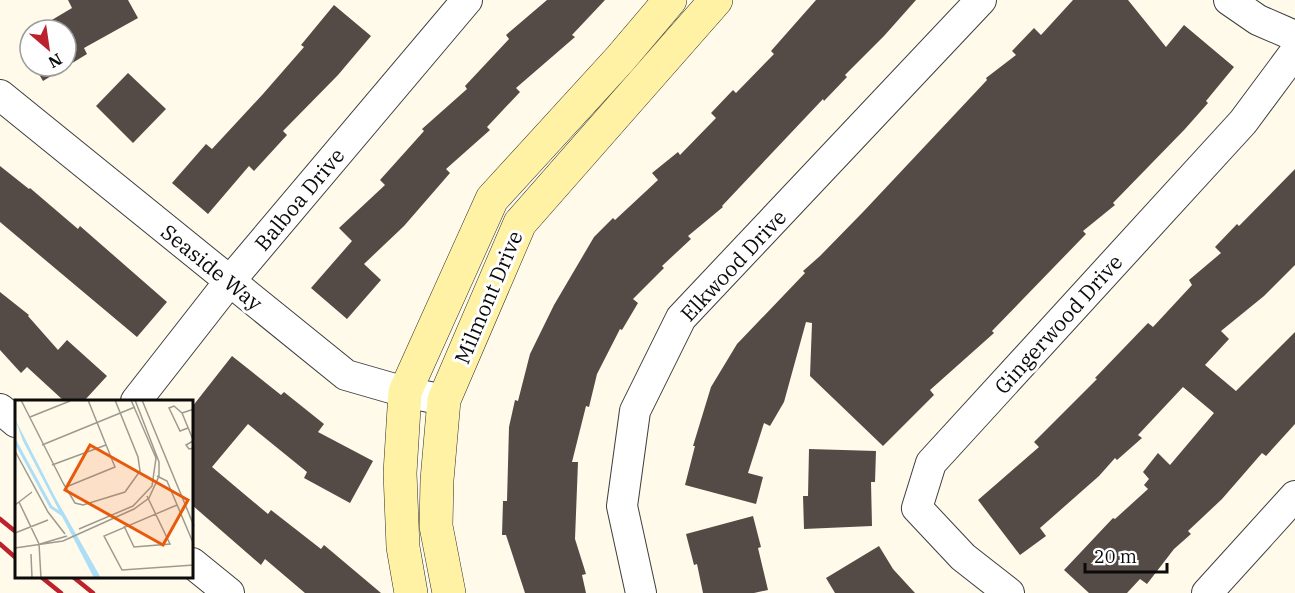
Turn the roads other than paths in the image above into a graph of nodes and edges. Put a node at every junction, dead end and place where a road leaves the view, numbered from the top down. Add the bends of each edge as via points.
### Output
1 (467, 0) edge
2 (670, 0) edge
3 (716, 0) edge
4 (981, 0) edge
5 (1229, 0) edge
6 (1295, 36) edge
7 (1295, 52) edge
8 (0, 95) edge
9 (229, 282) junction
10 (405, 392) junction
11 (137, 400) edge
12 (444, 400) junction
13 (0, 409) edge
14 (15, 421) edge
15 (1295, 496) edge
16 (194, 565) edge
17 (229, 593) edge
18 (411, 593) edge
19 (449, 593) edge
20 (641, 593) edge
21 (1009, 593) edge
22 (1207, 593) edge

1 - 9 street, Balboa Drive
2 - 10 street, Milmont Drive via 492,199
3 - 12 street, Milmont Drive via 520,223
4 - 20 street, Elkwood Drive via 681,318 635,411 622,506
5 - 6 street via 1258,20
7 - 21 street, Gingerwood Drive via 1243,122 931,463 916,508 963,557
8 - 9 street, Seaside Way
9 - 10 street, Seaside Way via 346,375
9 - 11 street, Balboa Drive
10 - 12 street, Seaside Way
10 - 18 street, Milmont Drive via 400,473 403,548
12 - 19 street, Milmont Drive via 436,526
13 - 14 street
15 - 22 street
16 - 17 street

